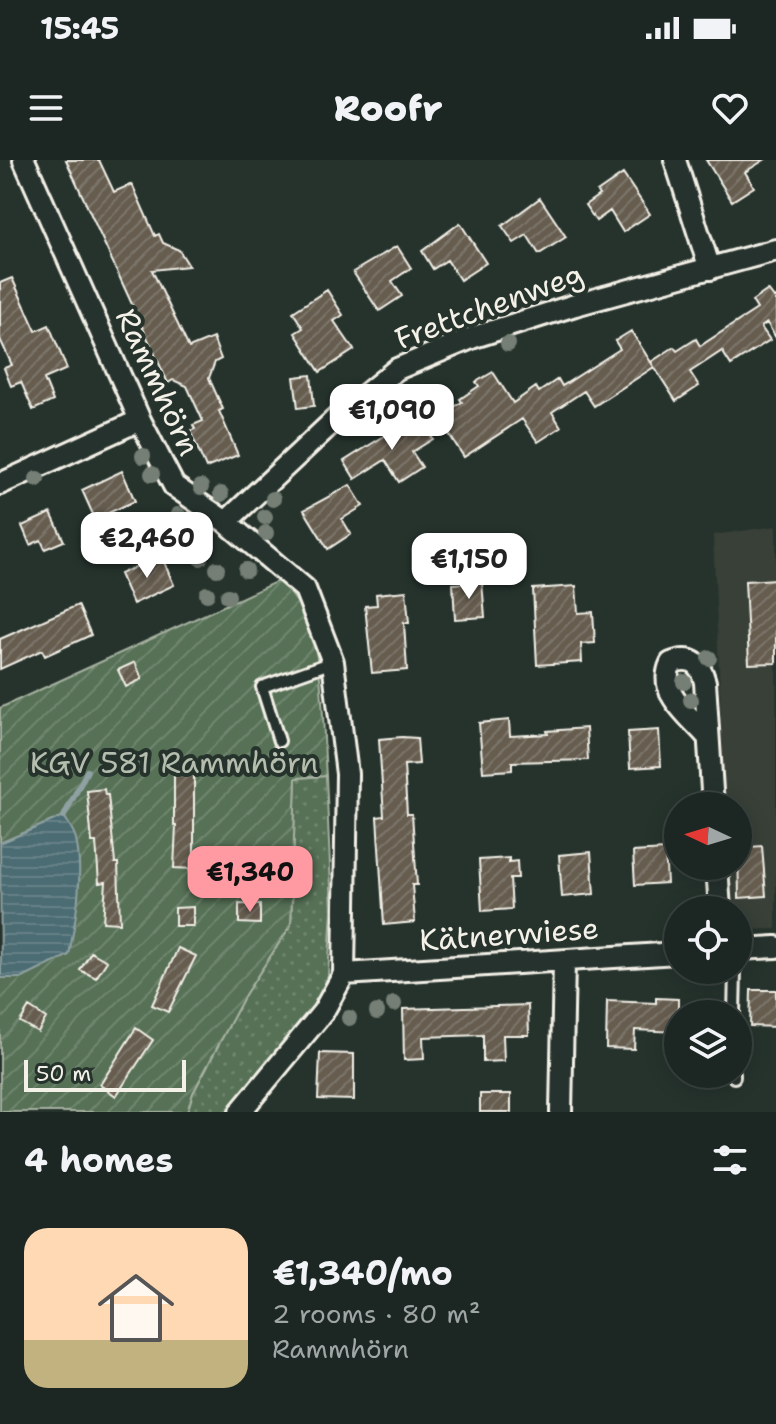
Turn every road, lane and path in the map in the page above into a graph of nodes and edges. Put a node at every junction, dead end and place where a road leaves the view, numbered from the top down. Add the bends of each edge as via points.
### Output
1 (24, 160) edge
2 (675, 160) edge
3 (776, 250) edge
4 (710, 269) junction
5 (140, 420) junction
6 (0, 484) edge
7 (226, 522) junction
8 (333, 662) junction
9 (706, 735) dead end
10 (279, 741) dead end
11 (712, 792) edge
12 (776, 947) edge
13 (752, 948) edge
14 (664, 954) edge
15 (564, 961) junction
16 (344, 974) junction
17 (240, 1112) edge
18 (561, 1112) edge

1 - 5 street, Rammhörn
2 - 4 street
3 - 4 street, Frettchenweg
4 - 7 street, Frettchenweg via 517,323 397,369
5 - 6 street
5 - 7 street, Rammhörn via 174,486
7 - 8 street, Rammhörn via 305,589
8 - 10 lane via 262,687
8 - 16 street, Rammhörn via 347,774
9 - 11 street
12 - 13 street
14 - 15 street, Kätnerwiese
15 - 16 street, Kätnerwiese
15 - 18 street
16 - 17 street, Rammhörn via 323,1012

